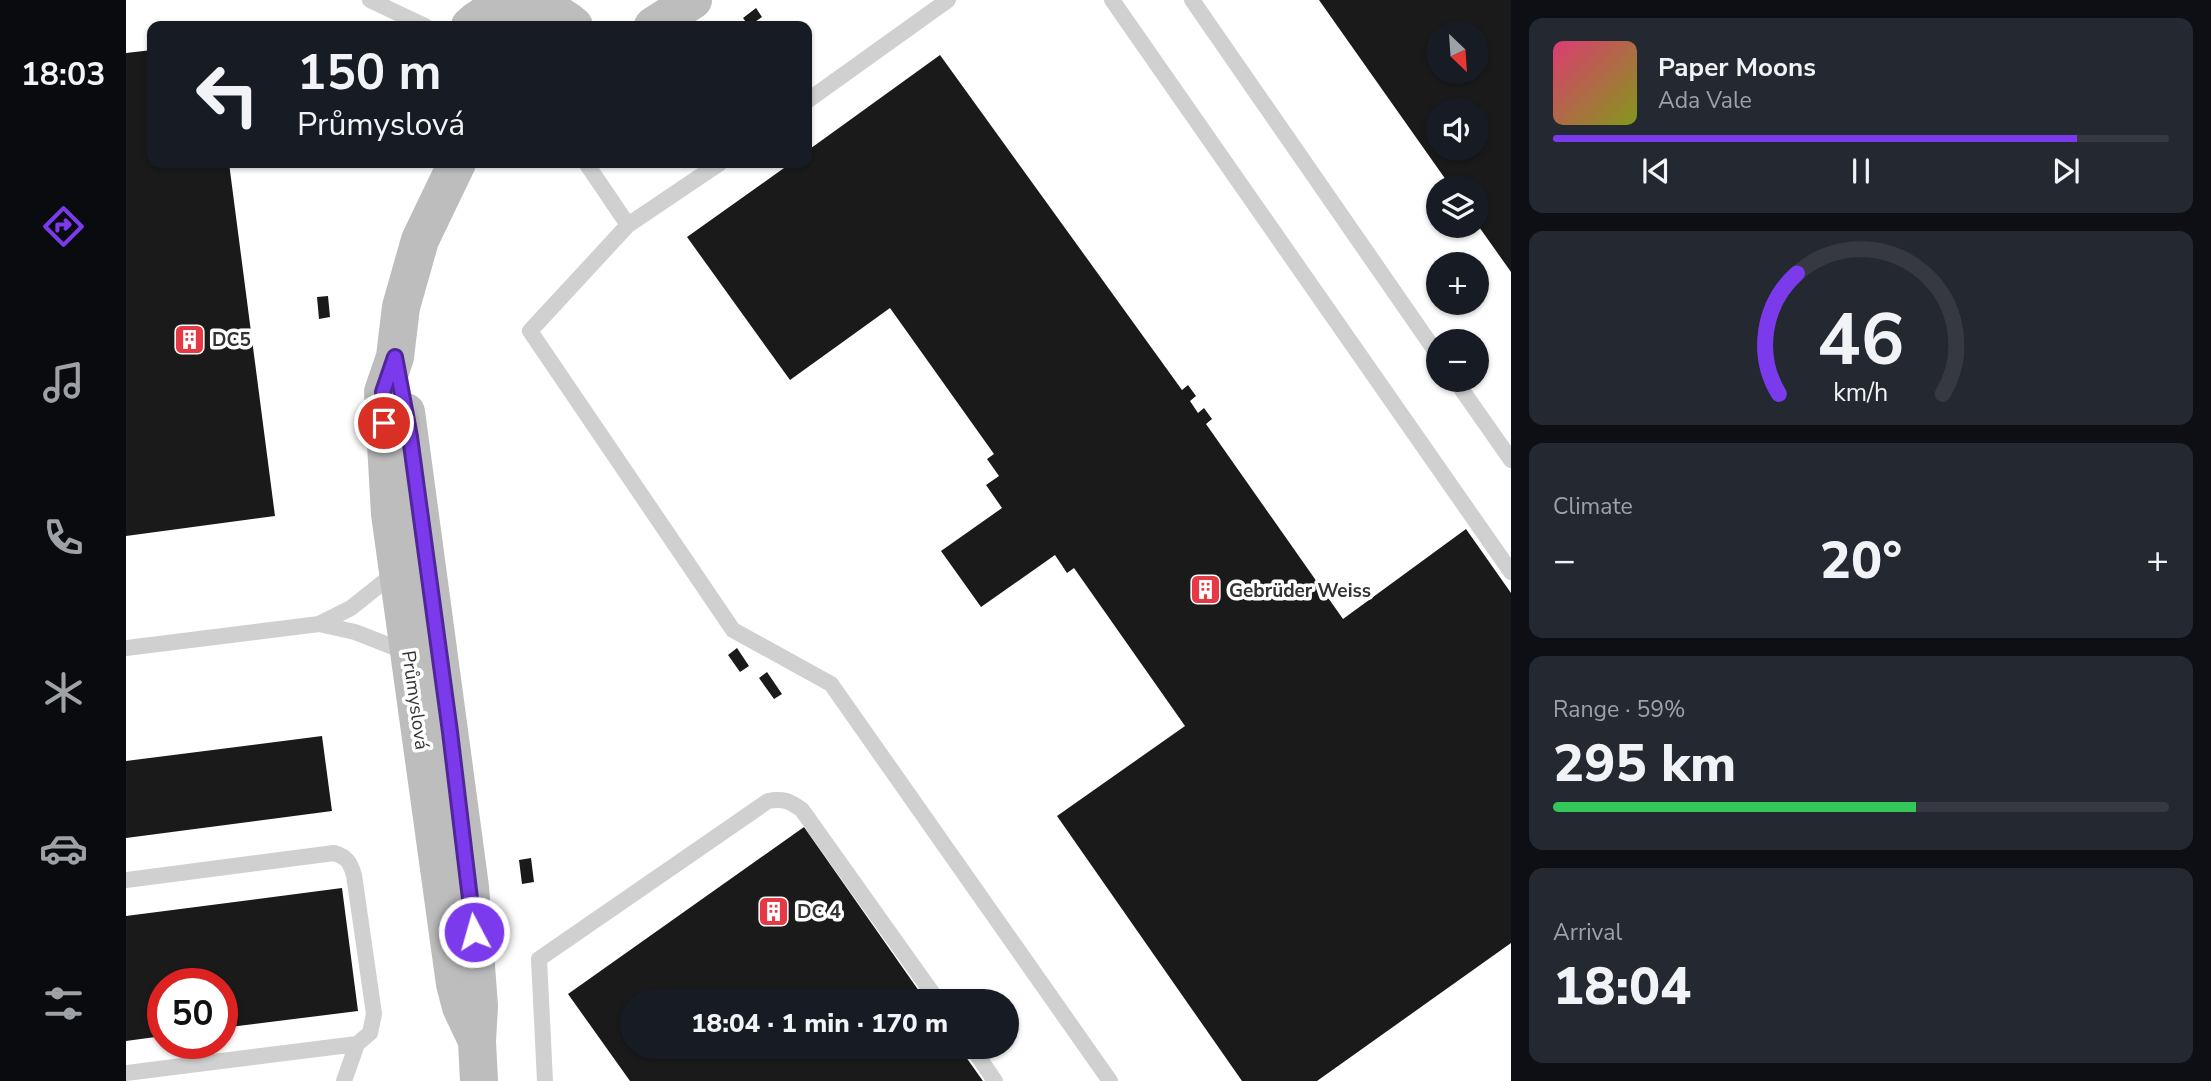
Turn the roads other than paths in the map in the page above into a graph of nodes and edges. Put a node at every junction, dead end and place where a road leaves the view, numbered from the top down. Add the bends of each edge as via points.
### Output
1 (370, 0) edge
2 (693, 0) edge
3 (948, 0) edge
4 (1112, 0) edge
5 (1192, 0) edge
6 (505, 1) edge
7 (543, 2) edge
8 (414, 21) edge
9 (476, 21) edge
10 (570, 21) edge
11 (661, 21) edge
12 (812, 97) edge
13 (455, 168) edge
14 (589, 168) edge
15 (713, 168) edge
16 (628, 226) junction
17 (1426, 338) edge
18 (395, 357) junction
19 (1463, 392) edge
20 (1511, 460) edge
21 (398, 571) junction
22 (1511, 572) edge
23 (319, 624) junction
24 (126, 648) edge
25 (410, 653) junction
26 (126, 880) edge
27 (929, 989) edge
28 (477, 1041) junction
29 (357, 1044) junction
30 (980, 1059) edge
31 (126, 1073) edge
32 (344, 1081) edge
33 (479, 1081) edge
34 (545, 1081) edge
35 (995, 1081) edge
36 (1110, 1081) edge

1 - 8 lane
2 - 11 main road
3 - 12 lane
4 - 22 lane
5 - 17 lane
6 - 7 main road
6 - 9 main road
7 - 10 main road
13 - 18 main road, Průmyslová via 420,240 401,307
14 - 16 lane
15 - 16 lane
16 - 36 lane via 530,331 733,630 831,684
18 - 21 main road, Průmyslová via 383,392
18 - 28 main road, Průmyslová via 470,887 479,1006
19 - 20 lane
21 - 23 lane via 351,608
21 - 25 main road, Průmyslová
23 - 24 lane
23 - 25 lane
25 - 28 main road, Průmyslová via 455,985
26 - 29 lane via 334,853 344,856 354,875 374,1014 370,1033
27 - 34 lane via 802,810 790,801 768,801 539,959
28 - 33 main road, Průmyslová
29 - 31 lane
29 - 32 lane
30 - 35 lane

